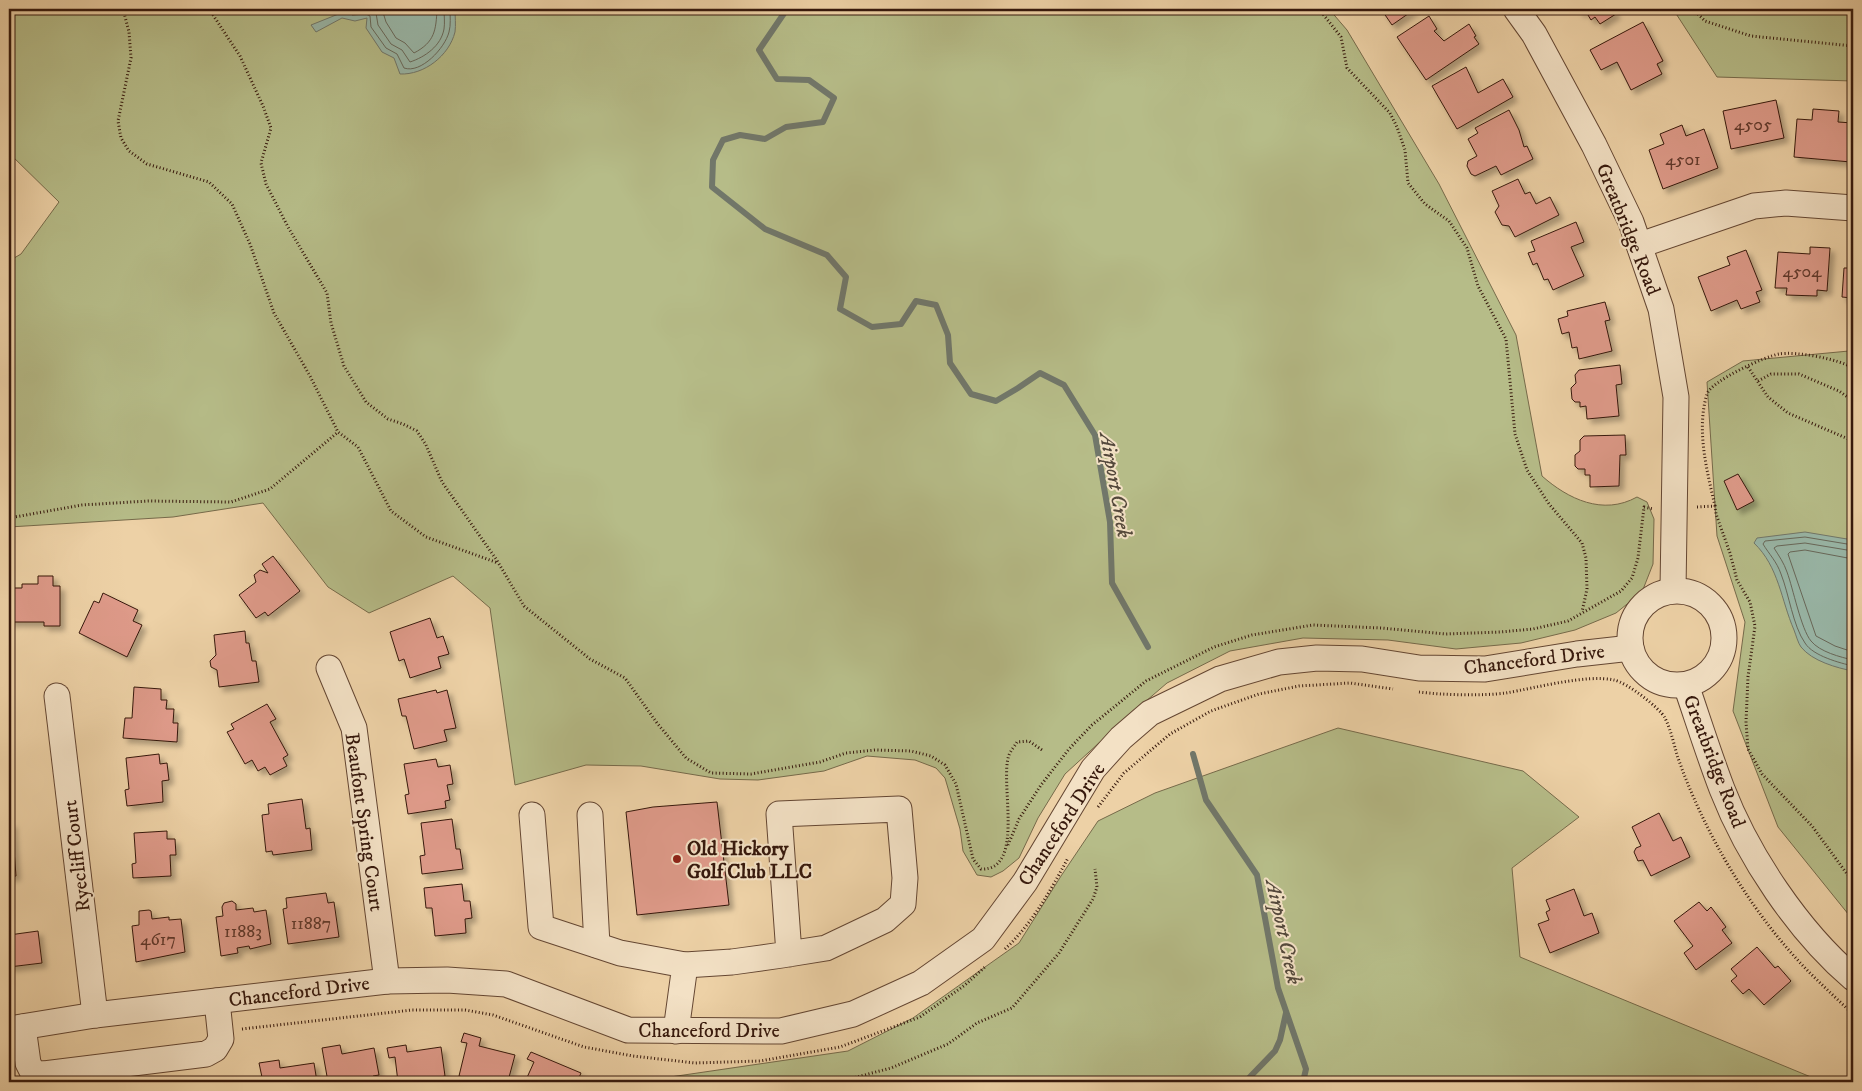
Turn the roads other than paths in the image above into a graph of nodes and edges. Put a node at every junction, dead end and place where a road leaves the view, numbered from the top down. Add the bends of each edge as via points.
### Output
1 (1516, 9) edge
2 (1853, 208) edge
3 (1640, 245) junction
4 (1673, 590) junction
5 (1631, 648) junction
6 (329, 668) dead end
7 (1686, 685) junction
8 (57, 696) dead end
9 (532, 815) dead end
10 (590, 815) dead end
11 (597, 945) junction
12 (789, 954) junction
13 (685, 965) junction
14 (1853, 978) edge
15 (387, 981) junction
16 (217, 1001) junction
17 (95, 1015) junction
18 (16, 1028) edge
19 (676, 1031) junction

1 - 3 street, Greatbridge Road via 1534,34 1594,145
2 - 3 street via 1786,203 1754,206
3 - 4 street, Greatbridge Road via 1661,309 1676,397
4 - 5 street via 1657,595 1636,614 1630,630
4 - 7 street, Greatbridge Road via 1698,595 1711,604 1721,618 1725,637 1722,654 1709,674
5 - 7 street, Greatbridge Road via 1636,661 1656,681
5 - 19 street, Chanceford Drive via 1485,669 1419,668 1362,659 1317,658 1279,662 1220,679 1150,713 1121,738 1093,769 1025,882 983,939 921,983 852,1014 781,1031
6 - 15 street, Beaufont Spring Court via 354,728
7 - 14 street, Greatbridge Road via 1722,790 1756,860 1814,939
8 - 17 street, Ryecliff Court
9 - 11 street via 541,927
10 - 11 street
11 - 13 street
12 - 12 street via 826,948 884,920 903,904 906,878 899,809 779,814
12 - 13 street
13 - 19 street
15 - 16 street, Chanceford Drive
15 - 19 street, Chanceford Drive via 447,980 506,984 628,1030
16 - 17 street, Chanceford Drive
16 - 18 street via 222,1040 206,1054 44,1074 33,1072
17 - 18 street, Chanceford Drive

